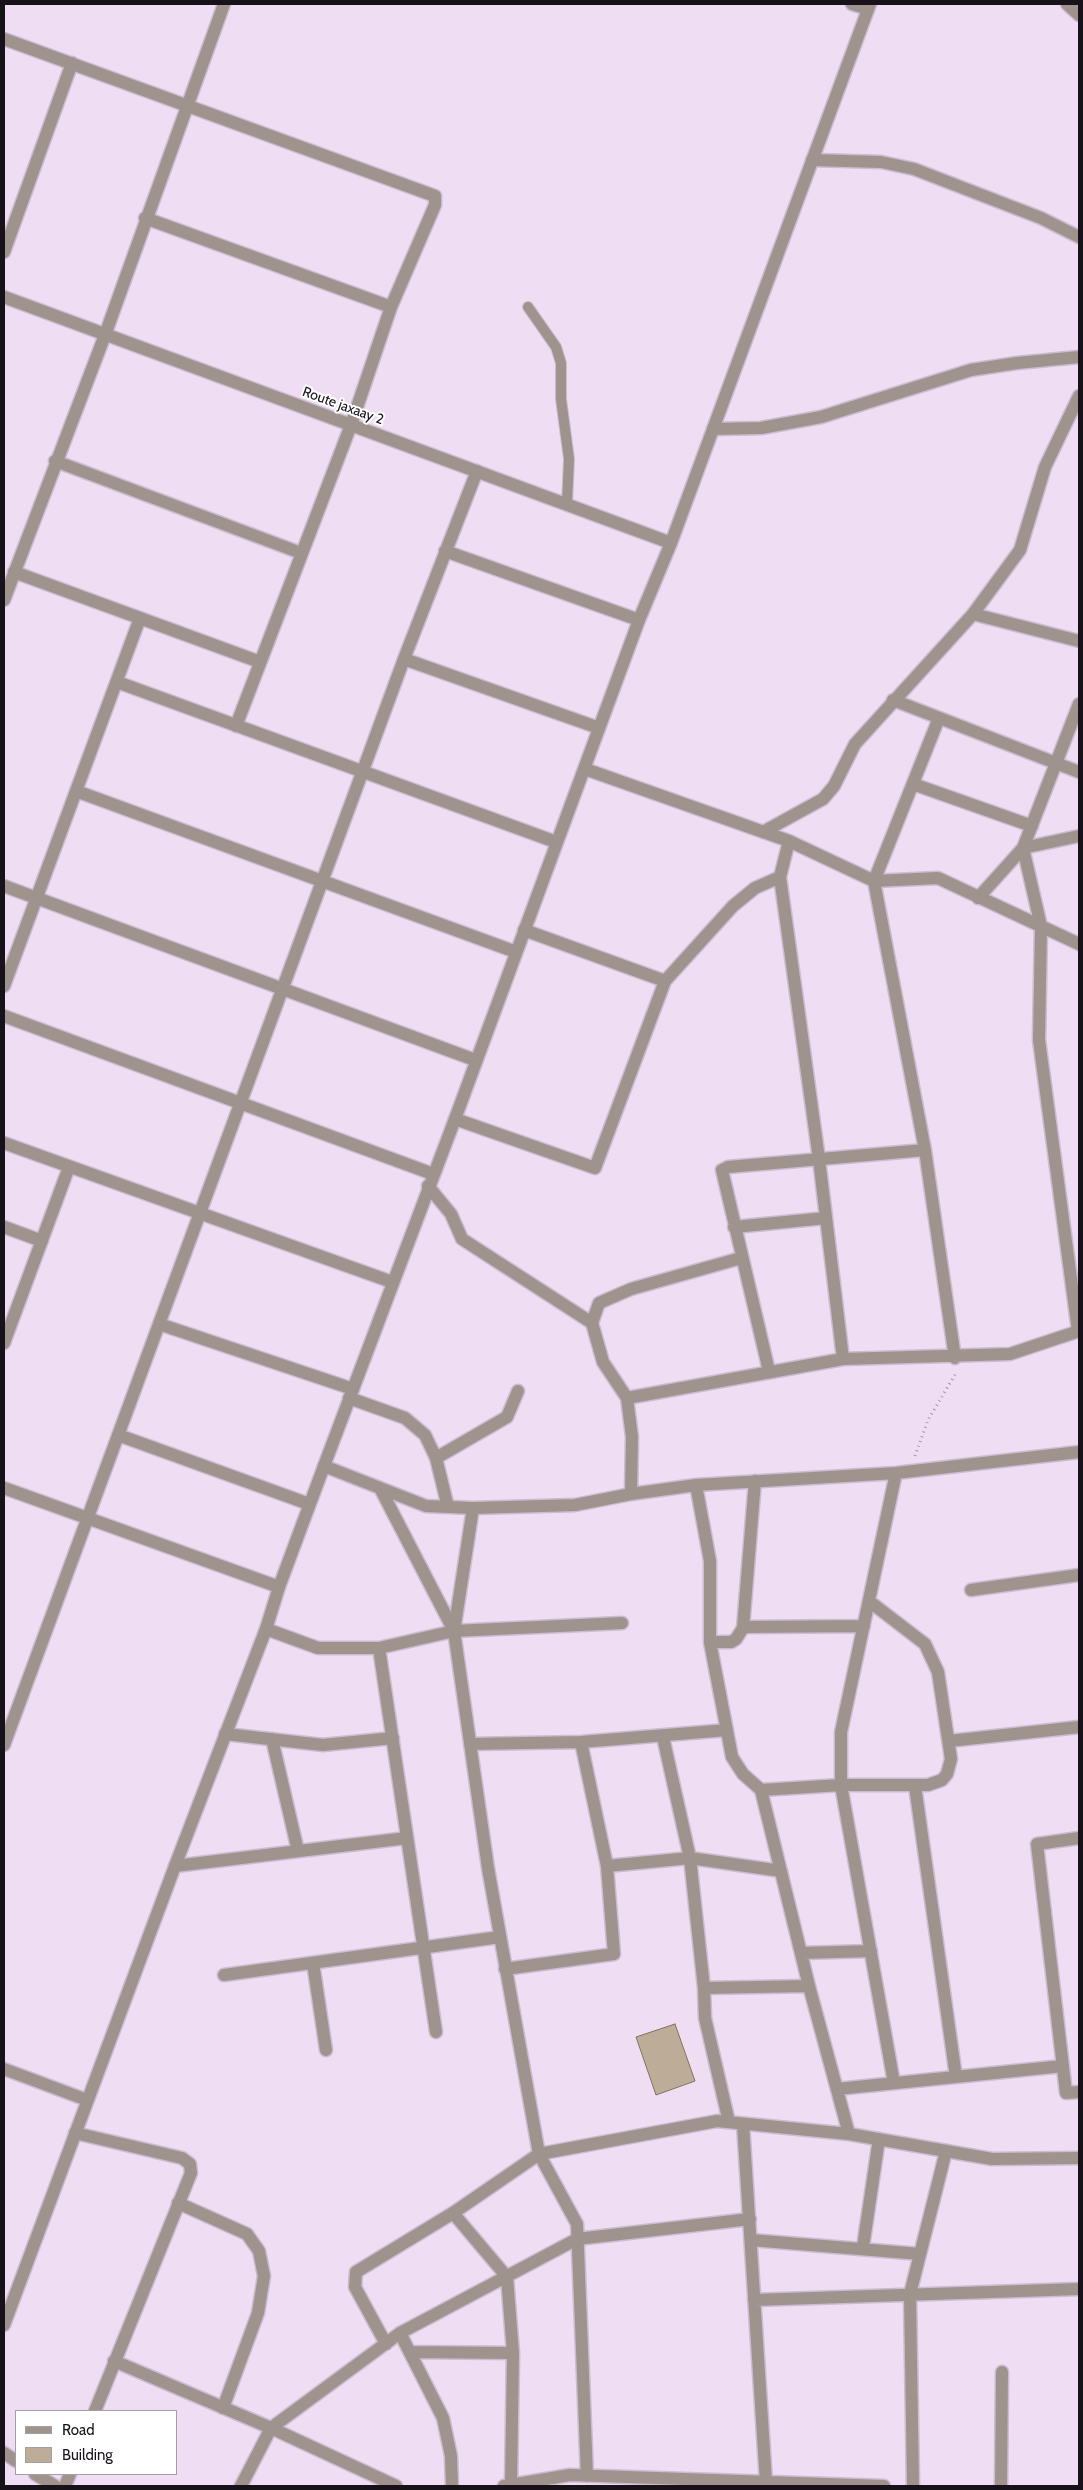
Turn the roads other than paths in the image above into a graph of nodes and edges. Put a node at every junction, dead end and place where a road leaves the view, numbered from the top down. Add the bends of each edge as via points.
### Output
1 (224, 4) edge
2 (852, 4) edge
3 (1067, 4) edge
4 (869, 6) edge
5 (1079, 15) edge
6 (4, 38) edge
7 (72, 63) junction
8 (187, 104) junction
9 (812, 160) junction
10 (145, 218) junction
11 (1079, 238) edge
12 (4, 252) edge
13 (4, 298) edge
14 (391, 307) junction
15 (528, 307) dead end
16 (105, 335) junction
17 (1079, 357) edge
18 (1079, 396) edge
19 (350, 425) junction
20 (713, 429) junction
21 (55, 461) junction
22 (477, 472) junction
23 (567, 504) junction
24 (671, 543) junction
25 (445, 551) junction
26 (301, 552) junction
27 (14, 572) junction
28 (4, 600) edge
29 (973, 614) junction
30 (140, 618) junction
31 (639, 620) junction
32 (1079, 641) edge
33 (404, 659) junction
34 (260, 662) junction
35 (117, 682) junction
36 (892, 700) junction
37 (1079, 704) edge
38 (939, 718) junction
39 (236, 726) junction
40 (599, 728) junction
41 (1057, 764) junction
42 (585, 769) junction
43 (1079, 772) edge
44 (363, 773) junction
45 (913, 784) junction
46 (76, 791) junction
47 (1032, 826) junction
48 (763, 832) junction
49 (1079, 836) edge
50 (788, 841) junction
51 (556, 842) junction
52 (1023, 848) junction
53 (780, 878) junction
54 (323, 881) junction
55 (874, 881) junction
56 (4, 886) edge
57 (978, 898) junction
58 (37, 899) junction
59 (1041, 926) junction
60 (524, 930) junction
61 (1079, 944) edge
62 (516, 952) junction
63 (665, 981) junction
64 (4, 986) edge
65 (283, 990) junction
66 (4, 1016) edge
67 (475, 1060) junction
68 (240, 1104) junction
69 (455, 1119) junction
70 (4, 1144) edge
71 (925, 1150) junction
72 (819, 1159) junction
73 (69, 1167) junction
74 (430, 1180) junction
75 (200, 1214) junction
76 (826, 1218) junction
77 (734, 1226) junction
78 (4, 1227) edge
79 (42, 1241) junction
80 (741, 1258) junction
81 (392, 1282) junction
82 (592, 1323) junction
83 (159, 1324) junction
84 (1079, 1331) edge
85 (4, 1343) edge
86 (960, 1357) junction
87 (843, 1359) junction
88 (769, 1371) junction
89 (518, 1391) dead end
90 (351, 1393) junction
91 (627, 1398) junction
92 (118, 1435) junction
93 (1079, 1452) edge
94 (436, 1458) junction
95 (324, 1466) junction
96 (896, 1473) junction
97 (755, 1481) junction
98 (696, 1485) junction
99 (4, 1488) edge
100 (380, 1488) junction
101 (631, 1494) junction
102 (309, 1504) junction
103 (448, 1507) junction
104 (473, 1508) junction
105 (87, 1518) junction
106 (1079, 1575) edge
107 (279, 1587) junction
108 (971, 1590) dead end
109 (869, 1600) junction
110 (622, 1623) dead end
111 (864, 1626) junction
112 (742, 1628) junction
113 (266, 1629) junction
114 (454, 1631) junction
115 (710, 1642) junction
116 (379, 1648) junction
117 (1079, 1727) edge
118 (727, 1730) junction
119 (225, 1734) junction
120 (663, 1737) junction
121 (393, 1738) junction
122 (272, 1739) junction
123 (949, 1741) junction
124 (581, 1742) junction
125 (470, 1744) junction
126 (4, 1745) edge
127 (841, 1785) junction
128 (915, 1786) junction
129 (761, 1790) junction
130 (408, 1838) junction
131 (1079, 1838) edge
132 (298, 1851) junction
133 (690, 1858) junction
134 (174, 1866) junction
135 (606, 1866) junction
136 (781, 1871) junction
137 (500, 1937) junction
138 (424, 1948) junction
139 (871, 1951) junction
140 (801, 1953) junction
141 (313, 1963) junction
142 (506, 1969) junction
143 (224, 1975) dead end
144 (809, 1986) junction
145 (704, 1988) junction
146 (436, 2032) dead end
147 (326, 2050) dead end
148 (1063, 2066) junction
149 (4, 2069) edge
150 (956, 2077) junction
151 (894, 2083) junction
152 (837, 2089) junction
153 (1079, 2092) edge
154 (87, 2100) junction
155 (729, 2122) junction
156 (743, 2124) junction
157 (75, 2133) junction
158 (849, 2134) junction
159 (879, 2139) junction
160 (946, 2151) junction
161 (539, 2154) junction
162 (1079, 2158) edge
163 (178, 2203) junction
164 (453, 2213) junction
165 (750, 2220) junction
166 (577, 2239) junction
167 (751, 2240) junction
168 (863, 2248) junction
169 (920, 2254) junction
170 (507, 2277) junction
171 (1079, 2289) edge
172 (910, 2294) junction
173 (754, 2300) junction
174 (4, 2325) edge
175 (400, 2333) junction
176 (386, 2344) junction
177 (410, 2352) junction
178 (513, 2353) junction
179 (114, 2361) junction
180 (1002, 2372) dead end
181 (223, 2408) junction
182 (95, 2410) edge
183 (271, 2428) junction
184 (4, 2453) edge
185 (15, 2460) edge
186 (38, 2475) edge
187 (587, 2476) junction
188 (568, 2481) edge
189 (766, 2482) junction
190 (55, 2486) edge
191 (241, 2486) edge
192 (396, 2486) edge
193 (452, 2486) edge
194 (508, 2486) edge
195 (884, 2486) edge
196 (913, 2486) edge
197 (1001, 2486) edge

1 - 8 street
2 - 4 street
3 - 5 street
4 - 9 street
6 - 7 street
7 - 8 street
7 - 12 street
8 - 10 street
8 - 14 street via 435,196 435,204
9 - 11 street via 881,162 914,169 1040,218
9 - 20 street
10 - 14 street
10 - 16 street
13 - 16 street, Route jaxaay 2
14 - 19 street
15 - 23 lane via 556,347 561,363 561,399 569,459
16 - 19 street, Route jaxaay 2
16 - 21 street
17 - 20 street via 971,370 821,417 761,428
18 - 29 street via 1045,467 1020,550
19 - 22 street, Route jaxaay 2
19 - 26 street
20 - 24 street
21 - 26 street
21 - 27 street
22 - 23 street, Route jaxaay 2
22 - 25 street
23 - 24 street, Route jaxaay 2
24 - 31 street
25 - 31 street
25 - 33 street
26 - 34 street
27 - 28 street
27 - 30 street
29 - 32 street
29 - 36 street
30 - 34 street
30 - 35 street
31 - 40 street
33 - 40 street
33 - 44 street
34 - 39 street
35 - 39 street
35 - 46 street
36 - 38 street
36 - 48 street via 855,744 834,786 823,799
37 - 41 street
38 - 41 street
38 - 45 street
39 - 44 street
40 - 42 street
41 - 43 street
41 - 47 street
42 - 48 street
42 - 51 street
44 - 51 street
44 - 54 street
45 - 47 street
45 - 55 street
46 - 54 street
46 - 58 street
47 - 52 street
48 - 50 street
49 - 52 street
50 - 53 street
50 - 55 street
51 - 60 street
52 - 57 street
52 - 59 street
53 - 63 street via 755,888 732,906
53 - 72 street
54 - 62 street
54 - 65 street
55 - 57 street via 938,878
55 - 71 street
56 - 58 street
57 - 59 street
58 - 64 street
58 - 65 street
59 - 61 street
59 - 84 street via 1039,1040
60 - 62 street
60 - 63 street
62 - 67 street
63 - 69 street via 595,1168
65 - 67 street
65 - 68 street
66 - 68 street
67 - 69 street
68 - 74 street
68 - 75 street
69 - 74 street
70 - 73 street
71 - 72 street
71 - 86 street
72 - 76 street
72 - 77 street via 722,1170
73 - 75 street
73 - 79 street
74 - 81 street
74 - 82 street via 462,1239
75 - 81 street
75 - 83 street
76 - 77 street
76 - 87 street
77 - 80 street
78 - 79 street
79 - 85 street
80 - 82 street via 631,1289 607,1299 599,1303
80 - 88 street
81 - 90 street
82 - 91 street via 603,1362
83 - 90 street
83 - 92 street
84 - 86 street via 1010,1354
86 - 87 street
87 - 88 street
88 - 91 street
89 - 94 street via 507,1417
90 - 94 street via 405,1418 425,1435
90 - 95 street
91 - 101 street via 632,1437
92 - 102 street
92 - 105 street
93 - 96 street
94 - 103 street
95 - 100 street
95 - 102 street
96 - 97 street
96 - 109 street
97 - 98 street
97 - 112 street
98 - 101 street
98 - 115 street via 710,1561
99 - 105 street
100 - 103 street via 426,1506
100 - 114 street
101 - 104 street via 575,1505
102 - 107 street
103 - 104 street
104 - 114 street
105 - 107 street
105 - 126 street
106 - 108 street
107 - 113 street
109 - 111 street
109 - 123 street via 925,1644 938,1672
110 - 114 street
111 - 112 street
111 - 127 street via 841,1732
112 - 115 street via 731,1642
113 - 116 street via 318,1648
113 - 119 street
114 - 116 street
114 - 125 street
115 - 118 street
116 - 121 street
117 - 123 street
118 - 120 street
118 - 129 street via 732,1757 743,1774
119 - 122 street
119 - 134 street
120 - 124 street
120 - 133 street
121 - 122 street via 323,1744
121 - 130 street
122 - 132 street
123 - 128 street via 951,1759 947,1774 942,1780
124 - 125 street
124 - 135 street
125 - 137 street
127 - 128 street
127 - 129 street
127 - 139 street
128 - 150 street
129 - 136 street
130 - 132 street
130 - 138 street
131 - 148 street via 1037,1844
132 - 134 street
133 - 135 street
133 - 136 street
133 - 145 street
134 - 154 street
135 - 142 street via 614,1954
136 - 140 street
137 - 138 street
137 - 142 street
138 - 141 street
138 - 146 street
139 - 140 street
139 - 151 street
140 - 144 street
141 - 143 street
141 - 147 street
142 - 161 street
144 - 145 street
144 - 152 street
145 - 155 street via 705,2018
148 - 150 street
148 - 153 street via 1066,2093
149 - 154 street
150 - 151 street
151 - 152 street
152 - 158 street
154 - 157 street
155 - 156 street
155 - 161 street via 717,2121
156 - 158 street
156 - 165 street
157 - 163 street via 182,2158 190,2164 190,2172
157 - 174 street
158 - 159 street
159 - 160 street
159 - 168 street
160 - 162 street via 992,2159
160 - 169 street
161 - 164 street
161 - 166 street via 576,2224
163 - 179 street
163 - 181 street via 247,2234 259,2251 264,2276 258,2313
164 - 170 street
164 - 176 street via 356,2272 355,2287
165 - 166 street
165 - 167 street
166 - 170 street
166 - 187 street
167 - 168 street
167 - 173 street
168 - 169 street
169 - 172 street
170 - 175 street
170 - 178 street
171 - 172 street
172 - 173 street
172 - 196 street
173 - 189 street
175 - 176 street
175 - 177 street
176 - 183 street
177 - 178 street
177 - 193 street via 443,2418 451,2456
178 - 194 street
179 - 181 street
179 - 182 street
180 - 197 street
181 - 183 street
183 - 191 street
183 - 192 street
184 - 185 street
186 - 190 street
187 - 188 street
187 - 189 street
188 - 194 street
189 - 195 street

